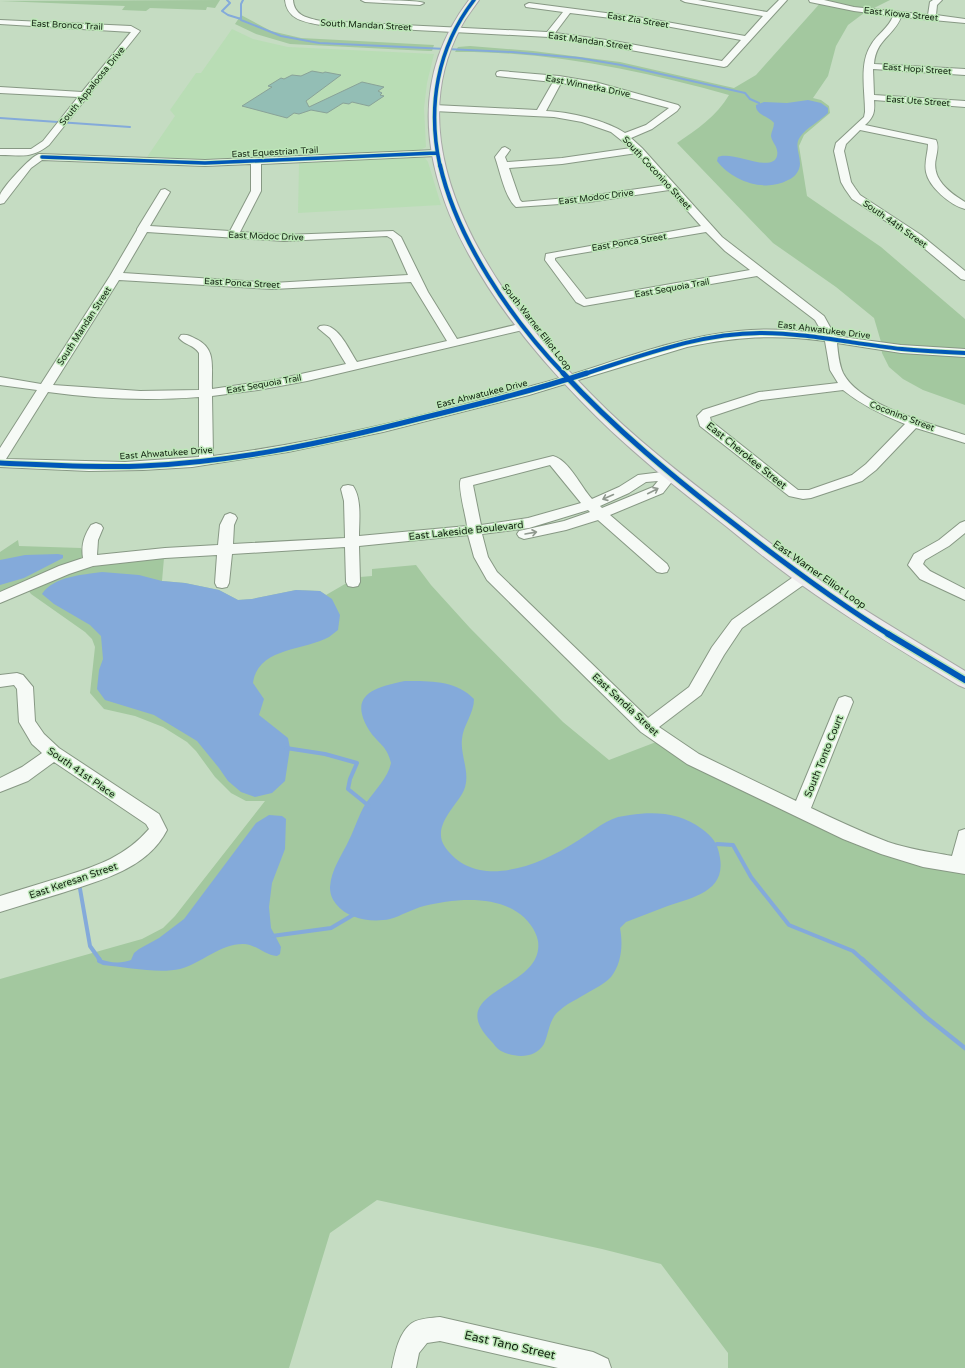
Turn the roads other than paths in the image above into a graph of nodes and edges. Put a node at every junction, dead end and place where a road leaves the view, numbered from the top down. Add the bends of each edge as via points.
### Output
1 (289, 0) edge
2 (364, 0) edge
3 (474, 0) edge
4 (685, 0) edge
5 (783, 0) edge
6 (814, 0) edge
7 (938, 0) edge
8 (422, 1) edge
9 (529, 5) dead end
10 (568, 10) junction
11 (898, 14) junction
12 (769, 15) junction
13 (932, 17) junction
14 (965, 21) edge
15 (0, 22) edge
16 (403, 27) junction
17 (134, 29) joint
18 (454, 29) junction
19 (549, 35) junction
20 (747, 39) junction
21 (869, 66) junction
22 (965, 72) edge
23 (500, 74) dead end
24 (560, 79) junction
25 (0, 90) edge
26 (84, 95) junction
27 (870, 97) junction
28 (965, 104) edge
29 (434, 108) junction
30 (540, 113) junction
31 (859, 127) junction
32 (624, 137) junction
33 (505, 150) dead end
34 (638, 150) junction
35 (3, 152) edge
36 (436, 153) junction
37 (37, 154) junction
38 (256, 162) junction
39 (502, 165) junction
40 (671, 187) junction
41 (165, 192) dead end
42 (0, 201) edge
43 (965, 206) edge
44 (708, 228) junction
45 (142, 229) junction
46 (233, 235) junction
47 (759, 272) junction
48 (116, 276) junction
49 (965, 277) edge
50 (416, 278) junction
51 (584, 303) joint
52 (523, 327) junction
53 (324, 328) dead end
54 (186, 338) dead end
55 (830, 339) junction
56 (454, 343) junction
57 (965, 353) edge
58 (352, 366) junction
59 (567, 380) junction
60 (0, 381) edge
61 (846, 386) junction
62 (44, 389) junction
63 (205, 393) junction
64 (914, 422) junction
65 (965, 439) edge
66 (0, 458) edge
67 (206, 459) junction
68 (0, 463) edge
69 (670, 475) junction
70 (348, 489) dead end
71 (595, 510) junction
72 (230, 518) dead end
73 (965, 526) edge
74 (96, 528) dead end
75 (475, 536) junction
76 (352, 542) junction
77 (225, 550) junction
78 (86, 563) junction
79 (662, 568) dead end
80 (804, 578) junction
81 (353, 582) dead end
82 (222, 583) dead end
83 (965, 594) edge
84 (0, 598) edge
85 (965, 680) edge
86 (0, 681) edge
87 (845, 702) dead end
88 (648, 727) junction
89 (52, 753) junction
90 (0, 785) edge
91 (802, 810) junction
92 (158, 830) joint
93 (965, 836) edge
94 (962, 865) edge
95 (0, 904) edge
96 (404, 1368) edge
97 (599, 1368) edge

1 - 16 street, South Mandan Street via 289,7 293,13 309,20
2 - 8 street
3 - 18 main road, South Warner Elliot Loop
4 - 12 street
5 - 12 street
6 - 11 street, East Kiowa Street via 842,7
7 - 13 street via 933,4
8 - 16 street
9 - 10 street, East Zia Street
10 - 19 street
10 - 20 street, East Zia Street via 644,20
11 - 13 street, East Kiowa Street
11 - 21 street, South 44th Street via 895,24 873,48
12 - 20 street
13 - 14 street, East Kiowa Street
15 - 17 street, East Bronco Trail
16 - 18 street, South Mandan Street
17 - 26 street, South Appaloosa Drive via 136,31
18 - 19 street, East Mandan Street
18 - 29 main road, South Warner Elliot Loop via 437,83
19 - 20 street, East Mandan Street via 724,64
21 - 22 street, East Hopi Street
21 - 27 street, South 44th Street
23 - 24 street, East Winnetka Drive
24 - 30 street
24 - 32 street, East Winnetka Drive via 621,91 675,107 649,127
25 - 26 street
26 - 37 street, South Appaloosa Drive
27 - 28 street, East Ute Street
27 - 31 street, South 44th Street via 868,118
29 - 30 street, South Coconino Street
29 - 36 main road, South Warner Elliot Loop
30 - 32 street, South Coconino Street via 600,124
31 - 43 street via 933,142 930,171 934,180 942,190
31 - 49 street, South 44th Street via 841,143 839,151 850,189 856,197 916,237
32 - 34 street, South Coconino Street
33 - 39 street via 500,157
34 - 39 street via 562,161
34 - 40 street, South Coconino Street
35 - 37 street, East Equestrian Trail
36 - 38 street, East Equestrian Trail
36 - 52 main road, South Warner Elliot Loop via 462,231 499,295
37 - 38 street, East Equestrian Trail via 205,163
37 - 42 street, South Appaloosa Drive
38 - 46 street via 256,191
39 - 40 street, East Modoc Drive via 515,202 520,205 589,199
40 - 44 street, South Coconino Street
41 - 45 street, South Mandan Street
44 - 47 street, South Coconino Street via 729,249
44 - 51 street, East Ponca Street via 550,256 550,260
45 - 46 street, East Modoc Drive
45 - 48 street, South Mandan Street
46 - 50 street, East Modoc Drive via 299,237 389,232 396,237
47 - 51 street, East Sequoia Trail
47 - 55 street, South Coconino Street via 820,318 828,329
48 - 50 street, East Ponca Street via 273,286
48 - 62 street, South Mandan Street
50 - 56 street
52 - 56 street, East Sequoia Trail
52 - 59 main road, South Warner Elliot Loop
53 - 58 street via 335,336
54 - 63 street via 201,346 205,353
55 - 57 street, East Ahwatukee Drive via 904,349
55 - 59 street, East Ahwatukee Drive via 765,333 715,337
55 - 61 street, Coconino Street via 834,365
56 - 58 street, East Sequoia Trail
58 - 63 street, East Sequoia Trail via 260,386
59 - 67 street, East Ahwatukee Drive via 335,439 273,452
59 - 69 main road, South Warner Elliot Loop via 606,419
60 - 62 street, East Sequoia Trail
61 - 64 street, Coconino Street via 866,402
61 - 64 street, East Cherokee Street via 760,396 703,416 705,423 794,492 803,495 857,478
62 - 63 street, East Sequoia Trail via 131,396
62 - 66 street, South Mandan Street
63 - 67 street
64 - 65 street, Coconino Street
67 - 68 street, East Ahwatukee Drive via 144,466
69 - 71 street, East Lakeside Boulevard via 658,490
69 - 80 main road, East Warner Elliot Loop
70 - 76 street via 351,501
71 - 75 street, East Lakeside Boulevard via 566,525 534,533
71 - 75 street, East Sandia Street via 582,497 561,466 553,460 466,482
71 - 79 street
72 - 77 street
73 - 83 street via 944,543 919,557 915,566 925,575
74 - 78 street via 90,539
75 - 76 street, East Lakeside Boulevard
75 - 88 street, East Sandia Street via 481,557 492,576
76 - 77 street, East Lakeside Boulevard
76 - 81 street
77 - 78 street, East Lakeside Boulevard via 166,552
77 - 82 street
78 - 84 street, East Lakeside Boulevard
80 - 85 main road, East Warner Elliot Loop
80 - 88 street via 737,624 694,691 673,710
86 - 89 street, South 41st Place via 17,679 25,687 27,722 38,739
87 - 91 street, South Tonto Court
88 - 91 street, East Sandia Street via 693,759
89 - 90 street via 31,771
89 - 92 street, South 41st Place via 153,819
91 - 94 street, East Sandia Street via 849,834 887,849 923,859
92 - 95 street, East Keresan Street via 148,844 120,865
93 - 94 street
96 - 97 street, East Tano Street via 408,1348 420,1332 440,1329 592,1364

